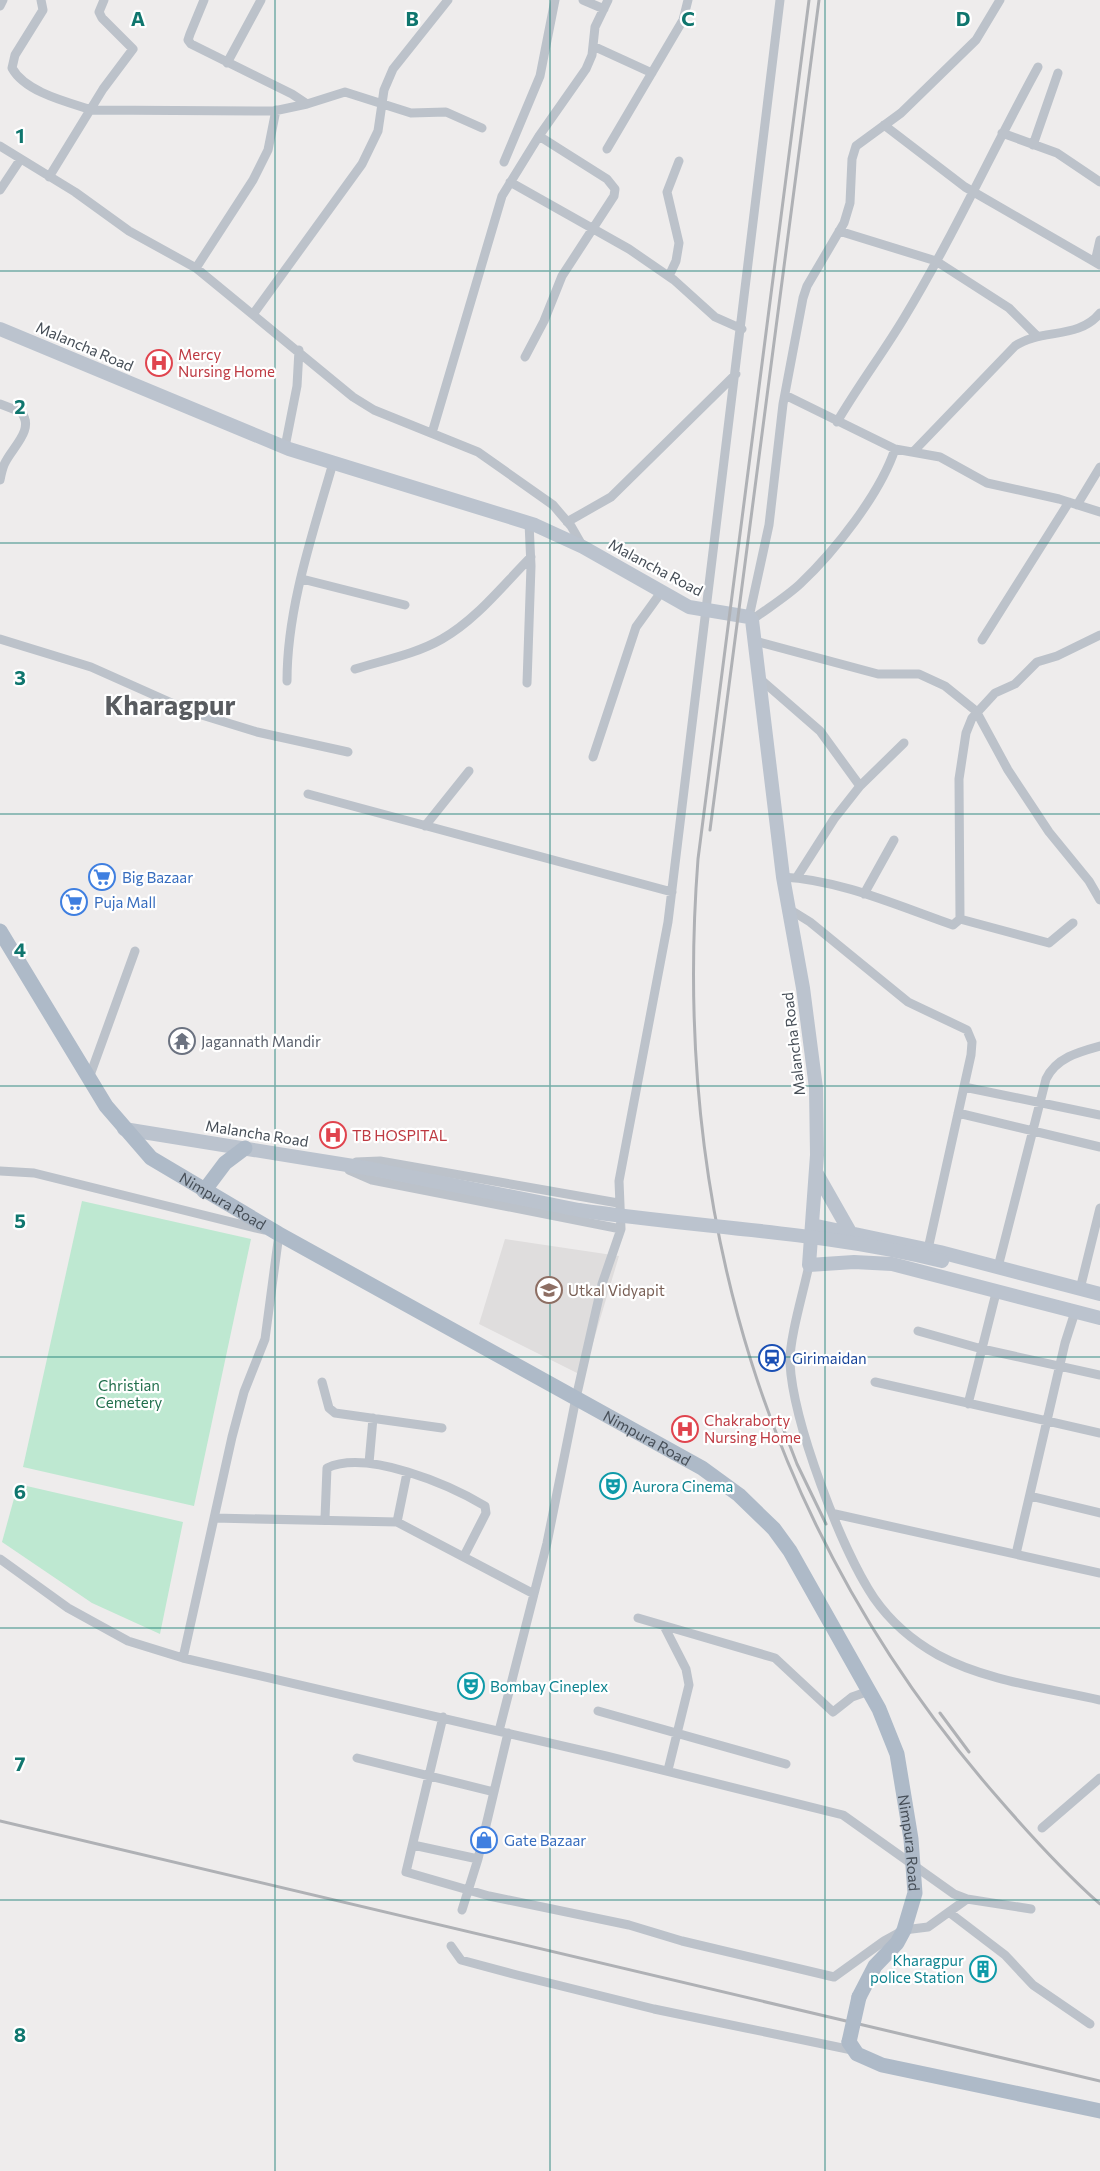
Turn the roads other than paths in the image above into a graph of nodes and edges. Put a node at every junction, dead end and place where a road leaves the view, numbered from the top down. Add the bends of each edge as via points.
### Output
1 (3, 0) edge
2 (41, 0) edge
3 (104, 0) edge
4 (204, 0) edge
5 (261, 0) edge
6 (448, 0) edge
7 (555, 0) edge
8 (583, 0) edge
9 (688, 0) edge
10 (780, 0) edge
11 (1000, 0) edge
12 (606, 5) edge
13 (0, 6) edge
14 (593, 46) junction
15 (227, 63) junction
16 (1038, 68) dead end
17 (652, 73) junction
18 (1058, 73) dead end
19 (307, 104) junction
20 (381, 104) junction
21 (92, 110) junction
22 (276, 110) junction
23 (884, 125) junction
24 (482, 128) dead end
25 (1002, 133) junction
26 (539, 136) junction
27 (1033, 145) junction
28 (0, 146) edge
29 (607, 149) dead end
30 (20, 160) junction
31 (679, 161) dead end
32 (504, 162) dead end
33 (50, 177) junction
34 (1100, 182) edge
35 (510, 183) junction
36 (0, 190) edge
37 (974, 192) junction
38 (593, 230) junction
39 (839, 231) junction
40 (1100, 240) edge
41 (936, 261) junction
42 (1097, 263) edge
43 (196, 268) junction
44 (669, 276) junction
45 (254, 313) junction
46 (1100, 313) edge
47 (0, 328) edge
48 (742, 329) junction
49 (1037, 336) junction
50 (299, 350) junction
51 (525, 357) dead end
52 (736, 374) junction
53 (785, 395) junction
54 (0, 404) edge
55 (837, 422) junction
56 (432, 433) junction
57 (285, 447) junction
58 (895, 449) junction
59 (913, 452) junction
60 (333, 463) junction
61 (2, 464) edge
62 (1100, 467) edge
63 (0, 480) edge
64 (1073, 503) junction
65 (1100, 512) edge
66 (567, 522) junction
67 (529, 523) junction
68 (583, 547) junction
69 (531, 557) junction
70 (302, 579) junction
71 (662, 591) junction
72 (405, 605) dead end
73 (707, 612) junction
74 (751, 618) junction
75 (1100, 635) edge
76 (0, 639) edge
77 (982, 640) dead end
78 (755, 641) junction
79 (355, 669) dead end
80 (759, 678) junction
81 (288, 681) dead end
82 (527, 682) dead end
83 (976, 711) junction
84 (904, 743) dead end
85 (348, 752) dead end
86 (593, 757) dead end
87 (469, 771) dead end
88 (860, 786) junction
89 (308, 794) dead end
90 (425, 825) junction
91 (894, 840) dead end
92 (790, 877) junction
93 (672, 892) junction
94 (864, 894) junction
95 (1100, 900) edge
96 (789, 909) junction
97 (960, 919) junction
98 (1073, 923) dead end
99 (0, 931) edge
100 (135, 951) dead end
101 (1100, 1046) edge
102 (89, 1078) junction
103 (964, 1087) junction
104 (1040, 1104) junction
105 (958, 1113) junction
106 (1100, 1115) edge
107 (124, 1128) junction
108 (1032, 1131) junction
109 (244, 1148) junction
110 (1100, 1148) edge
111 (333, 1163) junction
112 (0, 1171) edge
113 (816, 1172) junction
114 (204, 1191) junction
115 (618, 1203) junction
116 (1100, 1208) edge
117 (812, 1225) junction
118 (621, 1229) junction
119 (850, 1232) junction
120 (279, 1234) junction
121 (928, 1250) junction
122 (809, 1265) junction
123 (998, 1267) junction
124 (1080, 1289) junction
125 (996, 1293) junction
126 (1100, 1294) edge
127 (1100, 1302) edge
128 (1075, 1312) junction
129 (1100, 1318) edge
130 (918, 1331) dead end
131 (982, 1349) junction
132 (1060, 1367) junction
133 (1100, 1375) edge
134 (322, 1382) dead end
135 (875, 1382) dead end
136 (576, 1398) junction
137 (968, 1404) junction
138 (373, 1418) junction
139 (1047, 1423) junction
140 (442, 1428) dead end
141 (1100, 1433) edge
142 (369, 1463) junction
143 (407, 1473) junction
144 (1030, 1496) junction
145 (1100, 1513) edge
146 (835, 1514) junction
147 (214, 1518) junction
148 (325, 1518) junction
149 (397, 1522) junction
150 (1016, 1554) junction
151 (464, 1556) junction
152 (0, 1559) edge
153 (1100, 1573) edge
154 (534, 1594) junction
155 (638, 1618) dead end
156 (664, 1626) junction
157 (183, 1658) junction
158 (869, 1691) junction
159 (1100, 1700) edge
160 (598, 1711) dead end
161 (443, 1718) junction
162 (504, 1732) junction
163 (677, 1734) junction
164 (357, 1758) dead end
165 (786, 1764) dead end
166 (668, 1770) junction
167 (429, 1777) junction
168 (1100, 1778) edge
169 (494, 1792) junction
170 (1042, 1828) dead end
171 (413, 1845) junction
172 (478, 1859) junction
173 (914, 1866) junction
174 (470, 1890) junction
175 (968, 1899) junction
176 (1031, 1909) dead end
177 (462, 1910) dead end
178 (950, 1913) junction
179 (904, 1930) junction
180 (451, 1946) dead end
181 (1090, 2024) dead end
182 (850, 2046) junction
183 (1100, 2111) edge

1 - 13 street
2 - 21 street via 43,10 15,55 12,68 28,84
3 - 21 street via 99,12 102,18 133,49
4 - 15 street via 188,40
5 - 15 street
6 - 20 street via 393,69
7 - 32 street via 540,76
8 - 12 street
9 - 17 street via 683,20
10 - 48 street
11 - 23 street via 976,40
12 - 14 street via 595,27
14 - 17 street
14 - 26 street via 581,77
15 - 19 street
16 - 25 street
17 - 29 street
18 - 27 street
19 - 20 street via 345,92
19 - 22 street
20 - 24 street via 411,112 446,112
20 - 45 street via 378,131 362,164
21 - 22 street
21 - 33 street
22 - 43 street via 272,139 263,160
23 - 37 street
23 - 39 street via 856,146 850,203
25 - 27 street
25 - 37 street
26 - 35 street
26 - 38 street via 607,179 615,189
27 - 34 street via 1057,153
28 - 30 street
30 - 33 street
30 - 36 street
31 - 44 street via 667,192 679,243
33 - 43 street via 129,231
35 - 38 street
35 - 56 street via 502,196
37 - 41 street
37 - 42 street
38 - 44 street
38 - 51 street via 562,276
39 - 41 street
39 - 53 street via 807,286
40 - 42 street
41 - 49 street via 1009,308
41 - 55 street
43 - 45 street
44 - 48 street via 715,317
45 - 50 street
46 - 49 street via 1083,328
47 - 57 street, Malancha Road
48 - 52 street
49 - 59 street via 1014,346
50 - 56 street via 363,404
50 - 57 street via 297,386
52 - 66 street via 611,497
52 - 73 street
53 - 55 street
53 - 74 street via 769,525
54 - 61 street via 21,412 26,423 24,433
55 - 58 street
56 - 66 street via 478,453 553,505
57 - 60 street, Malancha Road
58 - 59 street
58 - 74 street via 872,498 811,573 790,593
59 - 64 street via 940,458 987,483
60 - 67 street, Malancha Road
60 - 70 street
61 - 63 street
62 - 64 street
64 - 65 street
64 - 77 street
66 - 68 street
67 - 68 street, Malancha Road
67 - 69 street
68 - 71 street, Malancha Road
69 - 79 street via 479,611 443,639
69 - 82 street
70 - 72 street
70 - 81 street via 290,631
71 - 73 street, Malancha Road via 689,607
71 - 86 street via 636,627
73 - 74 street, Malancha Road
73 - 93 street
74 - 78 street, Malancha Road
75 - 83 street via 1037,662 1015,684 995,693
76 - 85 street via 91,667 192,712 257,732
78 - 80 street, Malancha Road
78 - 83 street via 878,674 930,677
80 - 88 street via 820,731
80 - 92 street, Malancha Road
83 - 95 street via 1008,770
83 - 97 street via 966,733 959,779
84 - 88 street
87 - 90 street
88 - 92 street
89 - 90 street
90 - 93 street
91 - 94 street
92 - 94 street
92 - 96 street, Malancha Road
93 - 115 street
94 - 97 street via 953,925
96 - 103 street via 908,1002 967,1030 972,1042
96 - 113 street, Malancha Road via 816,1088
97 - 98 street via 1049,943
99 - 102 main road, Nimpura Road
100 - 102 street
101 - 104 street via 1059,1062 1046,1079
102 - 107 main road, Nimpura Road
103 - 104 street
103 - 105 street
104 - 106 street
104 - 108 street
105 - 108 street
105 - 121 street
107 - 109 street, Malancha Road
107 - 114 main road, Nimpura Road via 151,1158
108 - 110 street
108 - 123 street
109 - 111 street, Malancha Road
109 - 114 main road via 225,1163
111 - 115 street via 380,1161
111 - 118 street via 372,1180
111 - 127 street, Malancha Road, bridge via 636,1219 859,1242
112 - 120 street via 34,1173
113 - 117 street, Malancha Road
113 - 119 street
114 - 120 main road, Nimpura Road
115 - 118 street
116 - 124 street
117 - 119 street
117 - 122 street, Malancha Road
118 - 136 street via 602,1284
119 - 121 street
120 - 136 main road, Nimpura Road
120 - 147 street via 266,1339 244,1392
121 - 123 street
122 - 125 street via 892,1263
122 - 146 street via 790,1361 812,1456
123 - 124 street
124 - 126 street
125 - 128 street
125 - 131 street
128 - 129 street
128 - 132 street
130 - 131 street
131 - 132 street
131 - 137 street
132 - 133 street
132 - 139 street
134 - 138 street via 334,1413
135 - 137 street
136 - 154 street
136 - 158 main road, Nimpura Road via 702,1468 739,1495 774,1529 810,1584
137 - 139 street
138 - 140 street
138 - 142 street
139 - 141 street
139 - 144 street
142 - 143 street
142 - 148 street via 327,1468
143 - 149 street
143 - 151 street via 445,1484 486,1509
144 - 145 street
144 - 150 street
146 - 150 street
146 - 159 street via 854,1563 874,1597 890,1618 937,1655 1007,1679
147 - 148 street
147 - 157 street
148 - 149 street
149 - 151 street
150 - 153 street
151 - 154 street
152 - 157 street via 68,1608 128,1641
154 - 162 street
155 - 156 street
156 - 158 street via 775,1658 830,1711
156 - 163 street via 689,1676
157 - 161 street
158 - 173 main road, Nimpura Road via 897,1754
160 - 163 street
161 - 162 street
161 - 167 street
162 - 166 street
162 - 169 street
163 - 165 street
163 - 166 street
164 - 167 street
166 - 173 street via 843,1815
167 - 169 street
167 - 171 street
168 - 170 street
169 - 172 street
171 - 172 street
171 - 174 street via 406,1872
172 - 174 street
173 - 175 street
173 - 179 main road, Nimpura Road via 915,1893
174 - 177 street
174 - 179 street via 834,1977
175 - 176 street
175 - 178 street
178 - 179 street via 928,1928
178 - 181 street via 1005,1955 1033,1985
179 - 182 main road, Nimpura Road, bridge via 875,1966 859,1997
180 - 182 street via 461,1960 517,1975 654,2008
182 - 183 main road via 882,2065

